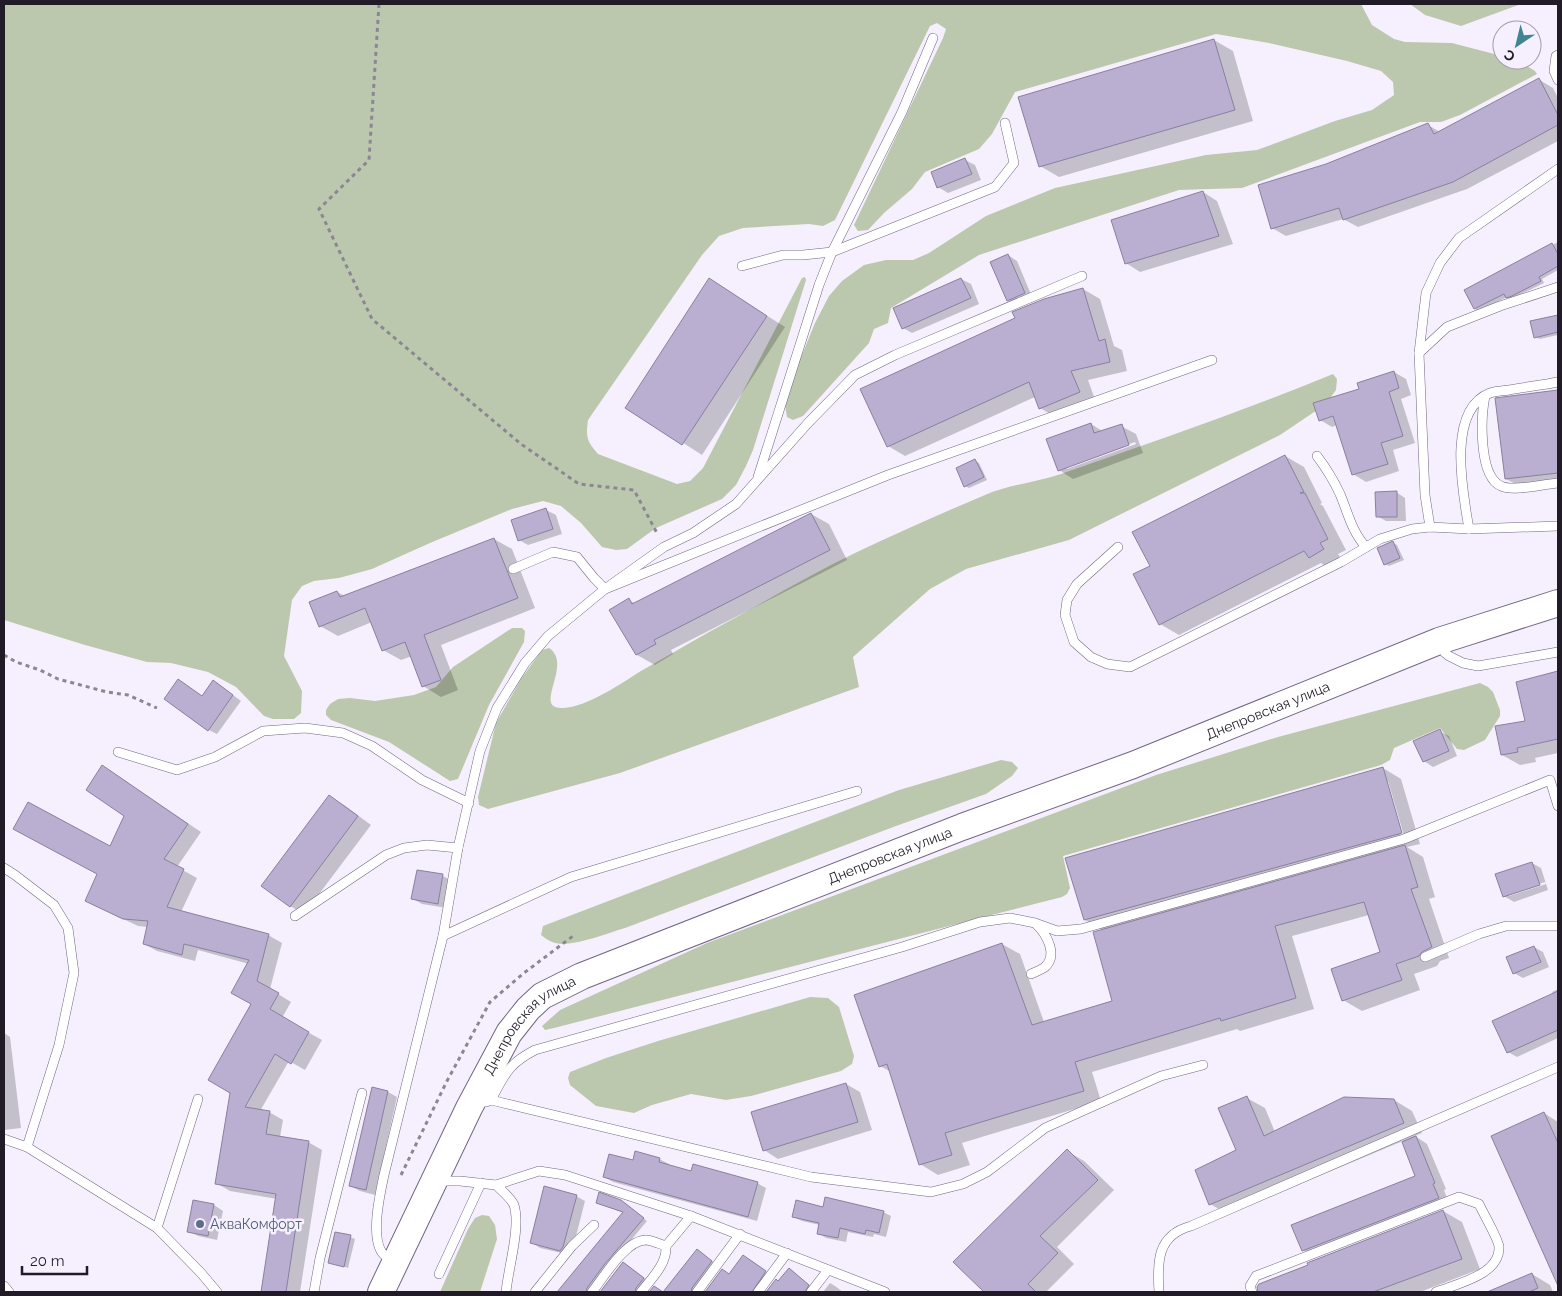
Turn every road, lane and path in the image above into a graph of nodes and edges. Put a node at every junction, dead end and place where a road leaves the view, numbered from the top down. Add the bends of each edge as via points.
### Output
1 (379, 4) edge
2 (933, 38) dead end
3 (1558, 55) edge
4 (1558, 80) edge
5 (1006, 123) dead end
6 (1558, 168) edge
7 (832, 252) junction
8 (742, 266) dead end
9 (1082, 276) dead end
10 (1558, 287) edge
11 (1419, 353) junction
12 (1212, 360) dead end
13 (1558, 382) edge
14 (1485, 396) junction
15 (1317, 456) dead end
16 (758, 480) junction
17 (1558, 482) edge
18 (1558, 526) edge
19 (1430, 527) junction
20 (1470, 529) junction
21 (664, 547) junction
22 (1118, 547) dead end
23 (1366, 547) junction
24 (513, 569) dead end
25 (605, 589) junction
26 (1558, 602) edge
27 (1439, 641) junction
28 (1558, 652) edge
29 (4, 655) edge
30 (157, 708) dead end
31 (118, 752) dead end
32 (1554, 779) edge
33 (857, 791) dead end
34 (469, 803) junction
35 (1558, 806) edge
36 (458, 848) junction
37 (4, 868) edge
38 (295, 916) dead end
39 (1035, 923) junction
40 (1558, 926) edge
41 (442, 936) junction
42 (1424, 957) dead end
43 (1030, 974) dead end
44 (1203, 1065) dead end
45 (1558, 1068) edge
46 (362, 1093) dead end
47 (198, 1099) dead end
48 (480, 1104) junction
49 (4, 1139) edge
50 (27, 1147) junction
51 (434, 1181) junction
52 (481, 1183) junction
53 (496, 1184) junction
54 (692, 1216) junction
55 (594, 1225) dead end
56 (157, 1228) junction
57 (740, 1234) junction
58 (666, 1246) junction
59 (787, 1254) junction
60 (394, 1264) junction
61 (828, 1270) junction
62 (439, 1274) dead end
63 (4, 1286) edge
64 (871, 1290) edge
65 (9, 1292) edge
66 (217, 1292) edge
67 (314, 1292) edge
68 (381, 1292) edge
69 (506, 1292) edge
70 (534, 1292) edge
71 (592, 1292) edge
72 (641, 1292) edge
73 (697, 1292) edge
74 (758, 1292) edge
75 (811, 1292) edge
76 (884, 1292) edge
77 (1159, 1292) edge
78 (1252, 1292) edge
79 (1436, 1292) edge

1 - 21 path via 369,160 319,209 372,319 521,444 579,484 634,490
2 - 7 lane via 902,112
3 - 4 lane via 1554,71
5 - 7 lane via 1014,163 995,187
6 - 11 lane via 1460,238 1440,263 1426,293
7 - 8 lane via 784,255
7 - 16 lane
9 - 16 lane via 855,375
10 - 11 lane via 1447,327
11 - 19 lane via 1425,495
12 - 25 lane via 888,476
13 - 14 lane via 1491,392
14 - 17 lane via 1482,410 1485,463 1492,481 1502,487 1516,488
14 - 20 lane via 1475,402 1465,421 1460,446 1462,488
15 - 23 lane via 1339,492 1358,539
16 - 21 lane via 736,504 693,533
18 - 20 lane
19 - 20 lane
19 - 23 lane via 1412,529
21 - 25 lane
22 - 23 lane via 1077,584 1067,600 1065,615 1074,642 1091,657 1108,664 1130,667
24 - 25 lane via 553,552 577,557
25 - 34 lane via 548,636 524,663 497,708 480,751
26 - 27 main road, Днепровская улица
27 - 28 lane via 1445,653 1463,663 1478,666
27 - 48 main road, Днепровская улица via 1133,765 962,827 582,976 542,996 528,1009 509,1033
29 - 30 path via 58,679 128,696
31 - 34 lane via 178,770 215,757 263,731 305,728 344,734 372,746 422,780
32 - 35 lane
32 - 39 lane via 1404,839 1081,929 1057,931
33 - 41 lane via 571,877
34 - 36 lane
36 - 38 lane via 427,845 404,848 386,855
36 - 41 lane
37 - 50 lane via 54,905 68,928 74,973 59,1045
39 - 43 lane via 1049,939 1050,962
39 - 48 lane via 1010,918 980,922 536,1050 507,1070
40 - 42 lane via 1506,926
41 - 60 lane via 380,1197 377,1241 382,1252
44 - 48 lane via 1161,1076 1045,1128 987,1172 963,1184 931,1192 811,1177
45 - 77 lane via 1178,1230 1165,1242 1159,1263
46 - 67 lane
47 - 56 lane
48 - 51 main road, Днепровская улица
49 - 50 lane
50 - 56 lane
51 - 52 lane
51 - 60 main road, Днепровская улица
52 - 53 lane
52 - 62 lane
53 - 54 lane via 546,1171
53 - 69 lane via 514,1204 516,1216
54 - 57 lane
54 - 58 lane
55 - 70 lane
56 - 66 lane
57 - 59 lane
57 - 73 lane
58 - 71 lane via 647,1240 635,1242
58 - 72 lane via 661,1266
59 - 61 lane
59 - 74 lane
60 - 68 main road, Днепровская улица
61 - 64 lane
61 - 75 lane
63 - 65 lane
64 - 76 lane
78 - 79 lane via 1250,1286 1256,1276 1460,1197 1480,1204 1499,1247 1495,1263 1487,1272

